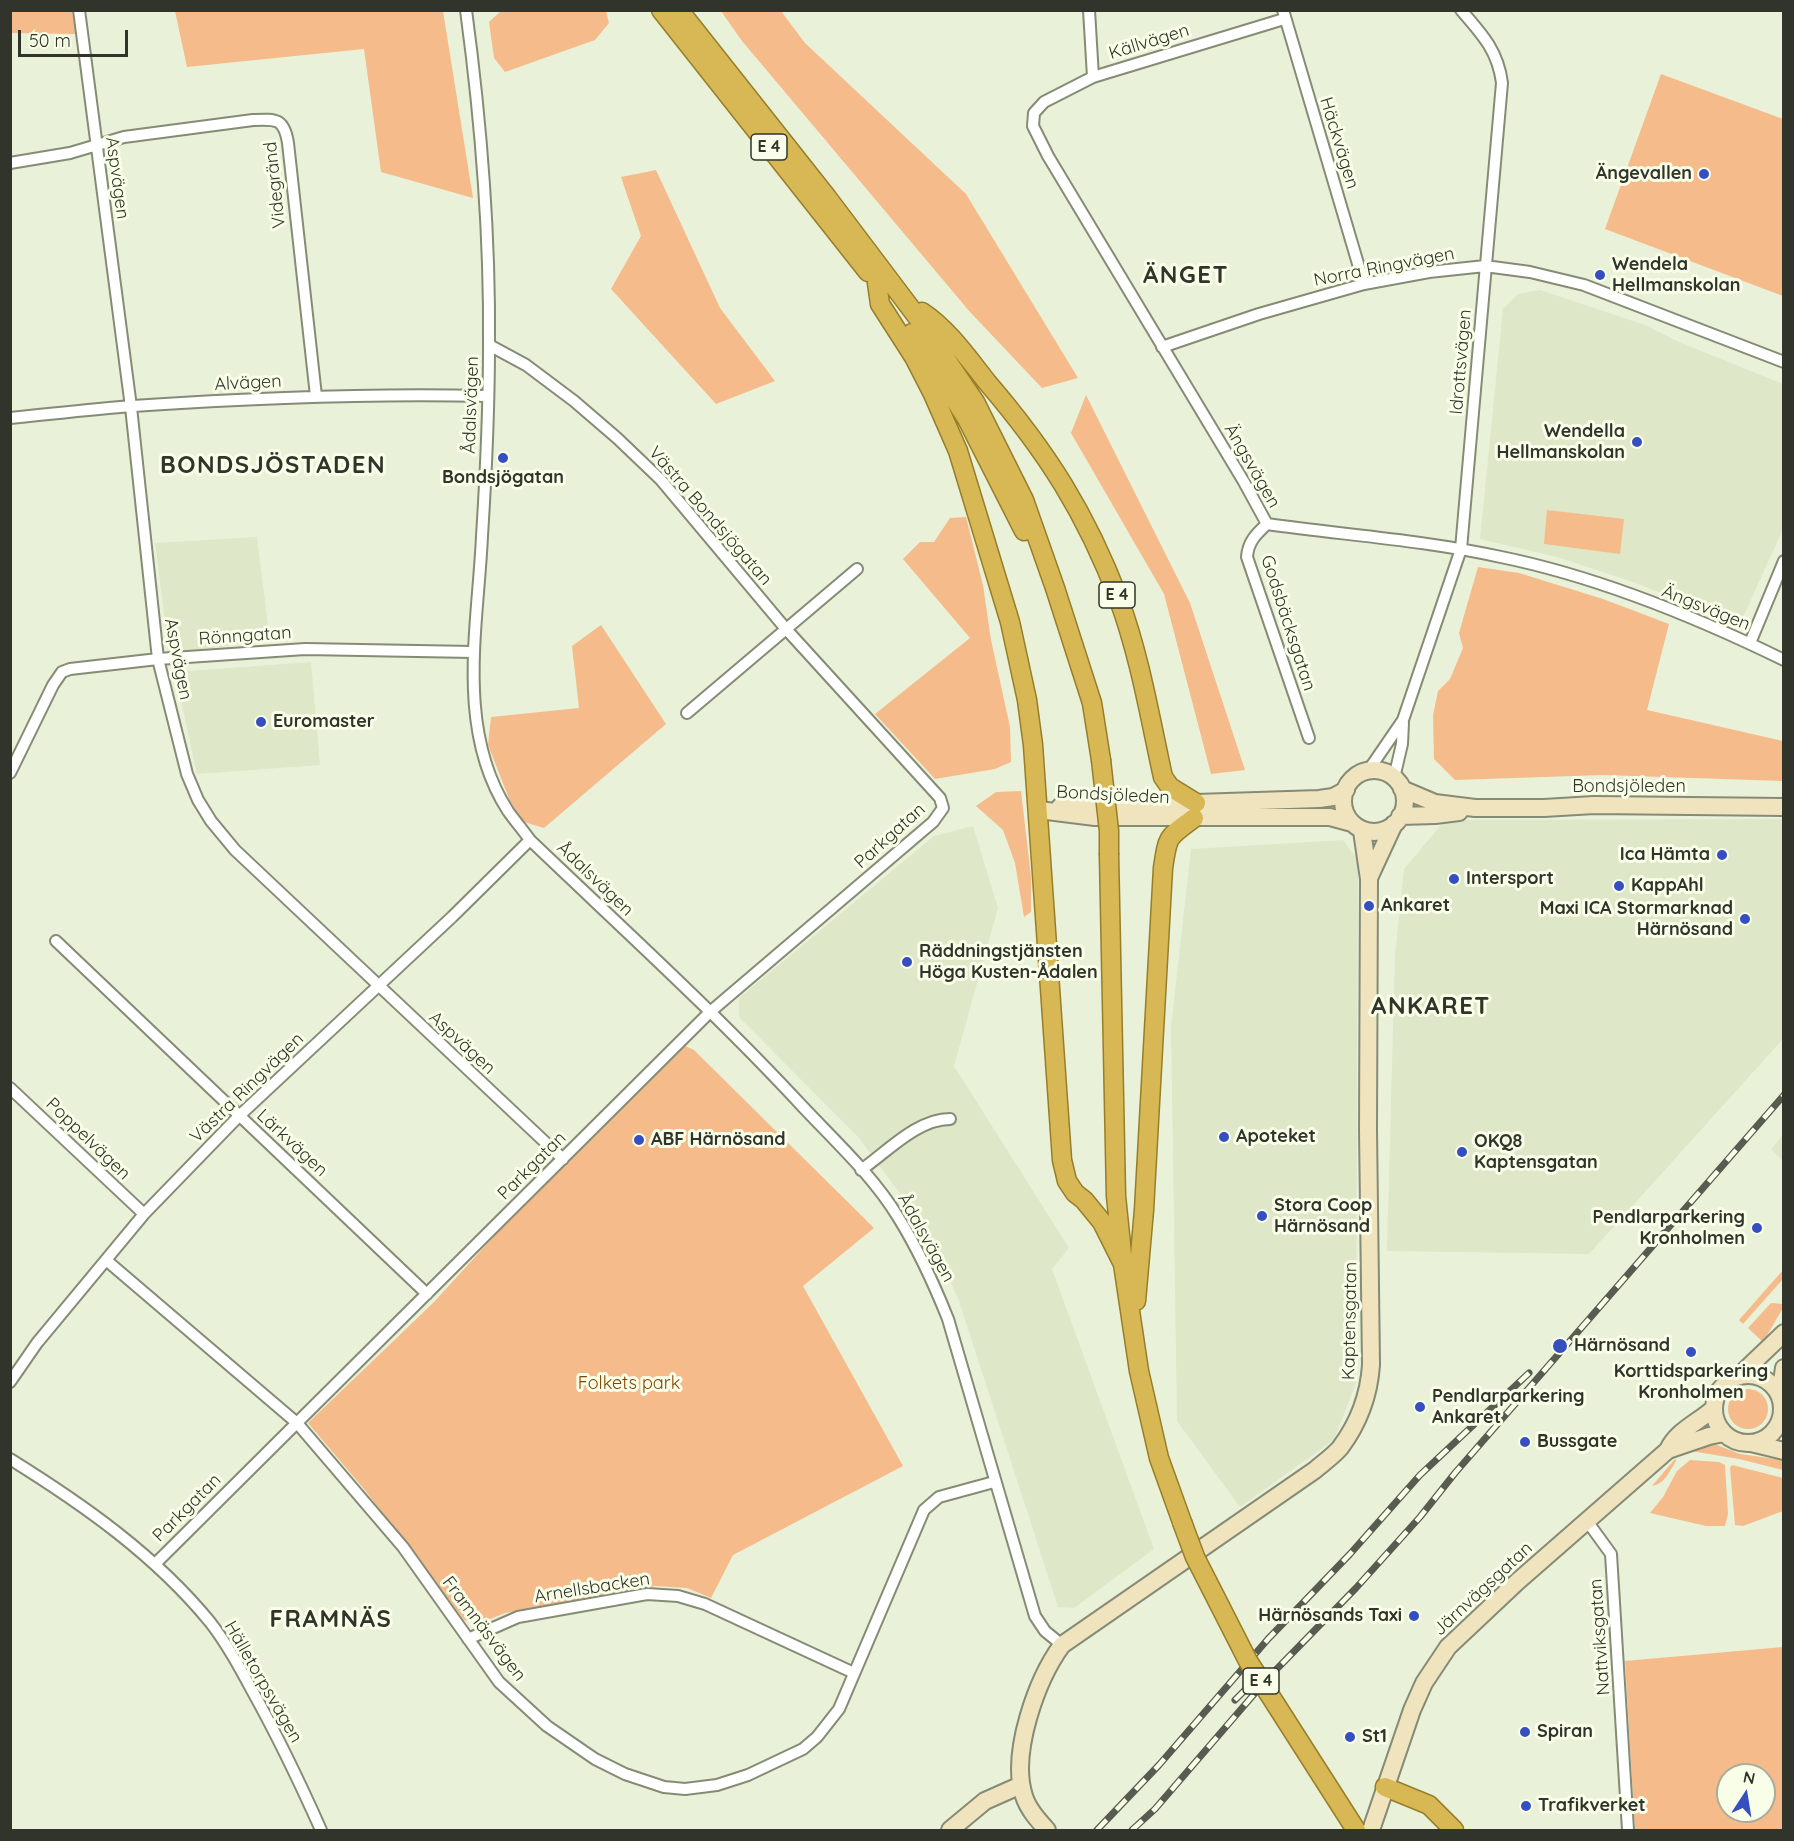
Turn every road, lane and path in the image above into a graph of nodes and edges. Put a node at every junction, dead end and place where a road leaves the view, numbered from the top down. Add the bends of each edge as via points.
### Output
1 (79, 10) edge
2 (466, 10) edge
3 (661, 10) edge
4 (680, 10) edge
5 (1089, 10) edge
6 (1461, 10) edge
7 (1284, 15) edge
8 (1093, 77) junction
9 (96, 145) junction
10 (10, 163) edge
11 (1485, 266) junction
12 (877, 283) junction
13 (1364, 284) junction
14 (903, 300) junction
15 (489, 345) junction
16 (1162, 347) junction
17 (1784, 362) edge
18 (315, 396) junction
19 (488, 396) junction
20 (131, 406) junction
21 (10, 418) edge
22 (1267, 524) junction
23 (1461, 549) junction
24 (1784, 561) edge
25 (856, 569) dead end
26 (1055, 588) junction
27 (786, 629) junction
28 (1750, 644) junction
29 (473, 652) junction
30 (158, 659) junction
31 (1784, 660) edge
32 (687, 713) dead end
33 (1403, 720) junction
34 (1309, 738) dead end
35 (1368, 771) junction
36 (10, 773) edge
37 (1398, 784) junction
38 (1346, 790) junction
39 (942, 805) joint
40 (1784, 807) edge
41 (1475, 808) junction
42 (1039, 810) junction
43 (1195, 810) junction
44 (1397, 820) junction
45 (1357, 827) junction
46 (530, 840) junction
47 (1369, 879) junction
48 (56, 941) dead end
49 (378, 986) junction
50 (710, 1012) junction
51 (10, 1088) edge
52 (239, 1116) junction
53 (950, 1119) dead end
54 (563, 1159) junction
55 (861, 1170) junction
56 (144, 1214) junction
57 (106, 1260) junction
58 (1123, 1264) junction
59 (427, 1294) junction
60 (1784, 1333) edge
61 (1132, 1336) junction
62 (1784, 1368) edge
63 (1740, 1375) junction
64 (10, 1382) edge
65 (1782, 1403) edge
66 (1714, 1408) junction
67 (297, 1423) junction
68 (1724, 1433) junction
69 (1751, 1443) junction
70 (1668, 1450) junction
71 (1784, 1451) edge
72 (10, 1459) edge
73 (994, 1482) junction
74 (1587, 1521) junction
75 (155, 1564) junction
76 (468, 1639) junction
77 (1062, 1645) junction
78 (854, 1673) junction
79 (1022, 1785) junction
80 (1385, 1787) junction
81 (321, 1830) edge
82 (950, 1830) edge
83 (1047, 1830) edge
84 (1356, 1830) edge
85 (1371, 1830) edge
86 (1454, 1830) edge
87 (1628, 1830) edge

1 - 9 street, Aspvägen
2 - 15 street, Ådalsvägen via 481,139
3 - 12 highway, E 4
4 - 14 highway, E 4
5 - 8 street
6 - 11 street, Idrottsvägen via 1494,51 1502,83
7 - 8 street, Källvägen
7 - 13 street, Häckvägen
8 - 16 street, Ängsvägen via 1044,102 1034,113 1033,126
9 - 10 street
9 - 18 street, Videgränd via 124,136 253,120 271,119 284,126
9 - 20 street, Aspvägen
11 - 13 street, Norra Ringvägen
11 - 17 street, Norra Ringvägen via 1584,285
11 - 23 street, Idrottsvägen
12 - 26 highway, E 4 via 967,419
12 - 42 highway, E 4 via 880,304 924,375 958,451 993,563 1020,663
13 - 16 street, Norra Ringvägen
14 - 26 highway, E 4 via 958,376 990,431 1024,500
14 - 43 highway, E 4 via 929,316 958,347 1036,441 1070,494 1119,601 1163,777
15 - 19 street, Ådalsvägen
15 - 27 street, Västra Bondsjögatan via 526,365 574,401 661,480
16 - 22 street, Ängsvägen
18 - 19 street, Alvägen
18 - 20 street, Alvägen
19 - 29 street, Ådalsvägen
20 - 21 street, Alvägen
20 - 30 street, Aspvägen
22 - 23 street, Ängsvägen
22 - 34 street, Godsbäcksgatan via 1252,538 1247,557
23 - 28 street, Ängsvägen via 1593,582
23 - 33 street, Idrottsvägen
24 - 28 street
25 - 27 street
26 - 58 highway, E 4, bridge via 1092,703 1101,760 1109,855 1116,1196
27 - 32 street
27 - 39 street, Västra Bondsjögatan via 890,741
28 - 31 street, Ängsvägen
29 - 30 street, Rönngatan via 305,649
29 - 46 street, Ådalsvägen via 475,709 490,774 507,809
30 - 36 street, Rönngatan via 82,666 62,672
30 - 49 street, Aspvägen via 187,774 211,821 235,850
33 - 35 street, Idrottsvägen
33 - 37 street, Idrottsvägen
35 - 37 main road via 1381,771
35 - 38 main road via 1354,778
37 - 41 main road, Bondsjöleden via 1436,803
37 - 44 main road via 1403,805
38 - 43 main road, Bondsjöleden via 1319,799
38 - 45 main road via 1345,808
39 - 50 street, Parkgatan via 933,822
40 - 41 main road, Bondsjöleden
41 - 44 main road, Bondsjöleden
42 - 43 main road, Bondsjöleden via 1095,817
42 - 58 highway, E 4 via 1062,1160 1067,1181 1102,1222
43 - 45 main road, Bondsjöleden via 1330,817
43 - 61 highway, E 4 via 1170,836 1163,868 1144,1210
44 - 45 main road via 1380,832
44 - 47 main road, Kaptensgatan
45 - 47 main road, Kaptensgatan
46 - 49 street, Västra Ringvägen
46 - 50 street, Ådalsvägen
47 - 77 main road, Kaptensgatan via 1371,1365 1363,1405 1339,1449 1315,1470
48 - 52 street, Lärkvägen
49 - 52 street, Västra Ringvägen
49 - 54 street, Aspvägen
50 - 54 street, Parkgatan
50 - 55 street, Ådalsvägen
51 - 56 street, Poppelvägen
52 - 56 street, Västra Ringvägen
52 - 59 street, Lärkvägen
53 - 55 street via 907,1134
54 - 59 street, Parkgatan
55 - 73 street, Ådalsvägen via 898,1216 932,1281 964,1368
56 - 57 street, Västra Ringvägen
57 - 64 street, Västra Ringvägen
57 - 67 street, Framnäsvägen
58 - 61 highway, E 4
59 - 67 street, Parkgatan
60 - 63 main road
61 - 84 highway, E 4, bridge via 1159,1458 1195,1557 1248,1661
62 - 65 main road
63 - 65 main road via 1760,1376 1768,1381
63 - 66 main road via 1721,1387
65 - 69 main road via 1778,1426 1771,1435
66 - 68 main road via 1715,1419
66 - 70 main road, Järnvägsgatan via 1674,1438
67 - 75 street, Parkgatan
67 - 76 street, Framnäsvägen via 403,1547
68 - 69 main road
68 - 70 main road, Järnvägsgatan
69 - 71 main road
70 - 74 main road, Järnvägsgatan
72 - 75 street, Hälletorpsvägen via 108,1524
73 - 77 street, Ådalsvägen via 1035,1616
73 - 78 street, Framnäsvägen via 939,1497 924,1510
74 - 80 main road, Järnvägsgatan via 1448,1647 1424,1683
74 - 87 street, Nattviksgatan via 1611,1554
75 - 81 street, Hälletorpsvägen via 211,1624 231,1652
76 - 78 street, Arnellsbacken via 518,1617 647,1594 678,1596 705,1604
76 - 78 street, Framnäsvägen via 499,1682 547,1726 595,1759 664,1787 717,1785 757,1772 803,1749 830,1724
77 - 79 main road, Kaptensgatan via 1043,1680 1027,1724 1021,1758
79 - 82 main road via 985,1801
79 - 83 main road via 1028,1805
80 - 85 main road, Järnvägsgatan
80 - 86 highway via 1429,1806

